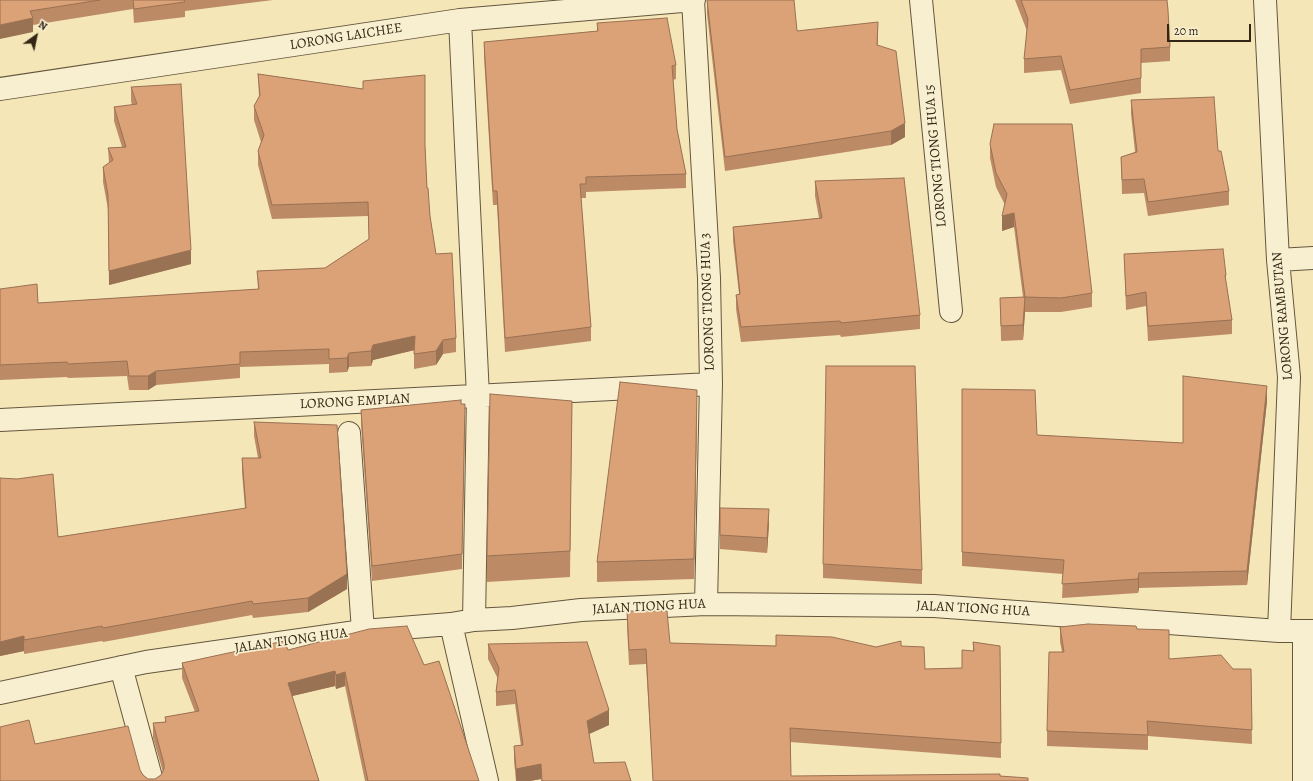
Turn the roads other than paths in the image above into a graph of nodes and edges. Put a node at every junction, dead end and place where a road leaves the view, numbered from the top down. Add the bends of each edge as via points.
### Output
1 (693, 0) edge
2 (921, 0) edge
3 (1265, 0) edge
4 (460, 20) junction
5 (0, 89) edge
6 (1313, 258) edge
7 (1278, 260) junction
8 (950, 311) dead end
9 (711, 384) junction
10 (478, 396) junction
11 (0, 420) edge
12 (349, 433) dead end
13 (706, 604) junction
14 (474, 620) junction
15 (451, 624) junction
16 (363, 631) junction
17 (1279, 631) junction
18 (1308, 631) edge
19 (121, 667) junction
20 (0, 693) edge
21 (152, 781) edge
22 (487, 781) edge
23 (1304, 781) edge

1 - 4 street, LORONG LAICHEE
1 - 9 street, LORONG TIONG HUA 3 via 709,278
2 - 8 street, LORONG TIONG HUA 15
3 - 7 street, LORONG RAMBUTAN
4 - 5 street, LORONG LAICHEE
4 - 10 street
6 - 7 street
7 - 17 street, LORONG RAMBUTAN via 1289,377
9 - 10 street, LORONG EMPLAN
9 - 13 street, LORONG TIONG HUA 3
10 - 11 street, LORONG EMPLAN
10 - 14 street
12 - 16 street
13 - 14 street, JALAN TIONG HUA via 581,610
13 - 17 street, JALAN TIONG HUA via 934,606
14 - 15 street, JALAN TIONG HUA
15 - 16 street, JALAN TIONG HUA
15 - 22 street
16 - 19 street, JALAN TIONG HUA
17 - 18 street, JALAN TIONG HUA
18 - 23 street
19 - 20 street, JALAN TIONG HUA
19 - 21 street

